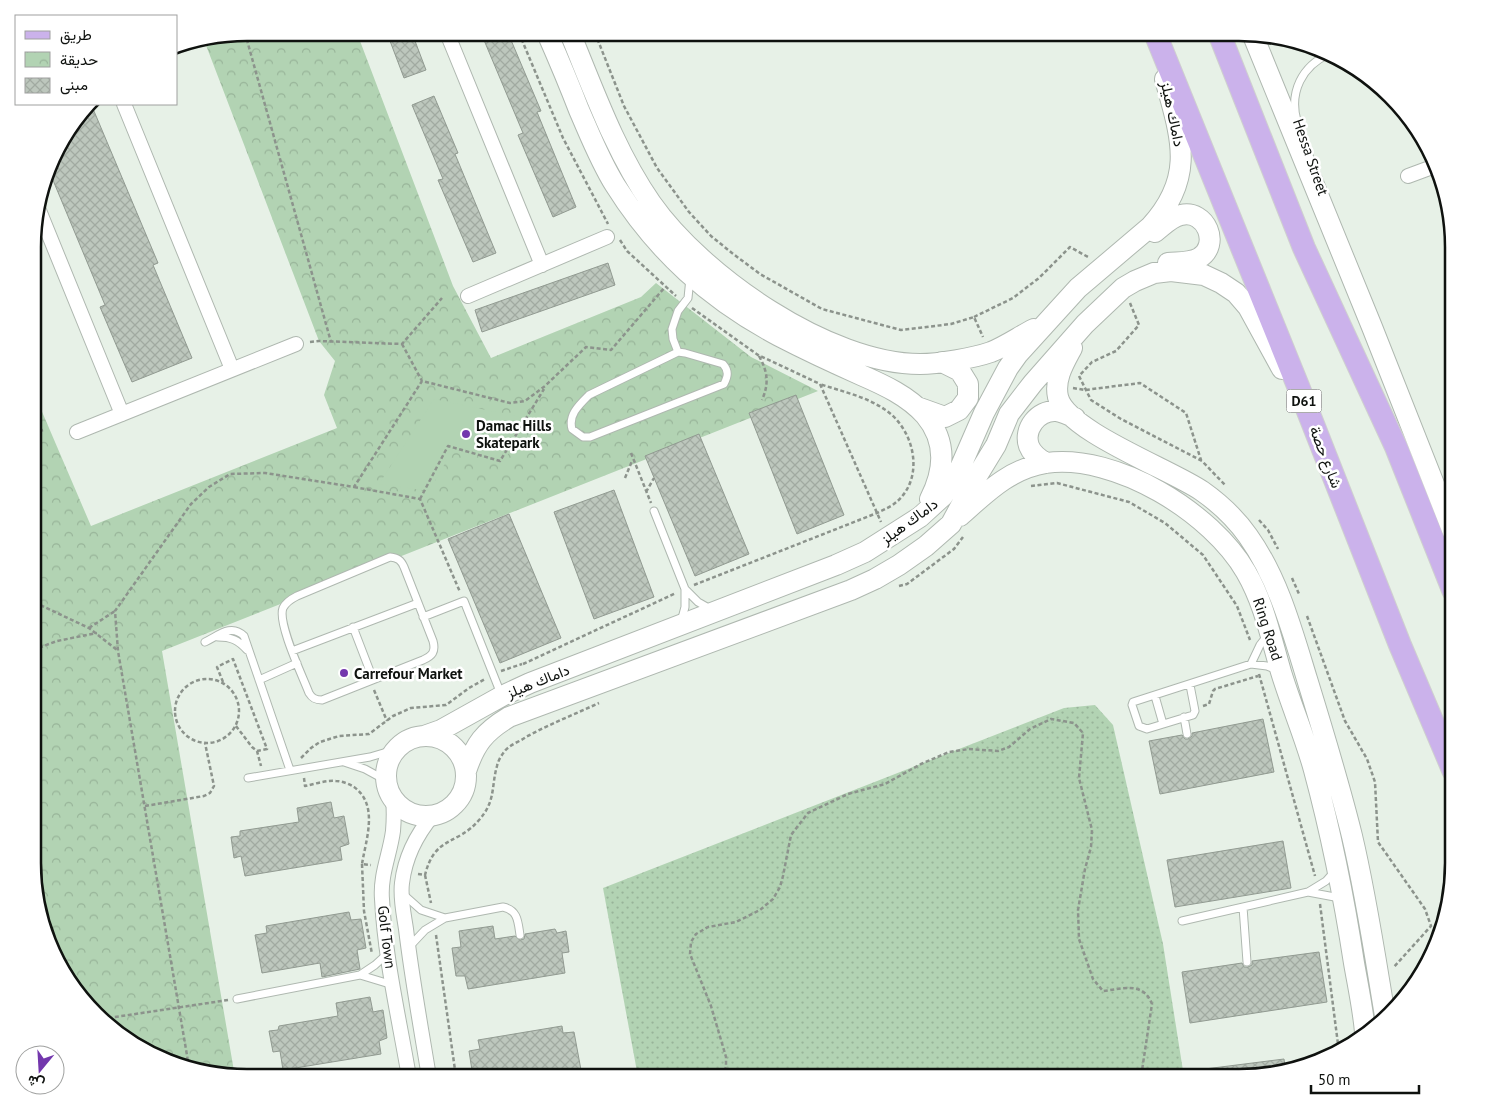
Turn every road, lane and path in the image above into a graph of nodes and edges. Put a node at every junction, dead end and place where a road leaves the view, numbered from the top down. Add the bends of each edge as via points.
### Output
1 (247, 41) edge
2 (451, 41) edge
3 (522, 41) edge
4 (550, 41) edge
5 (573, 41) edge
6 (598, 41) edge
7 (1157, 41) edge
8 (1158, 41) edge
9 (1221, 41) edge
10 (1256, 42) edge
11 (1321, 58) edge
12 (124, 105) edge
13 (1300, 128) dead end
14 (1429, 168) edge
15 (1408, 176) dead end
16 (1323, 186) dead end
17 (1327, 216) junction
18 (43, 220) edge
19 (612, 233) junction
20 (1110, 260) junction
21 (542, 265) junction
22 (1129, 284) junction
23 (468, 296) dead end
24 (696, 297) junction
25 (442, 298) dead end
26 (974, 317) junction
27 (1046, 323) junction
28 (1085, 324) junction
29 (331, 342) junction
30 (296, 344) joint
31 (402, 344) junction
32 (678, 352) junction
33 (990, 352) junction
34 (758, 355) junction
35 (942, 362) junction
36 (232, 370) junction
37 (422, 381) dead end
38 (820, 384) junction
39 (545, 386) dead end
40 (1057, 386) junction
41 (1298, 386) junction
42 (1085, 390) junction
43 (762, 400) dead end
44 (917, 407) junction
45 (122, 414) junction
46 (1076, 419) junction
47 (77, 432) dead end
48 (631, 453) dead end
49 (632, 460) junction
50 (1046, 463) junction
51 (625, 478) dead end
52 (654, 478) dead end
53 (354, 487) dead end
54 (1026, 487) dead end
55 (646, 492) junction
56 (420, 499) junction
57 (654, 511) joint
58 (1445, 512) edge
59 (877, 513) junction
60 (920, 517) junction
61 (958, 529) junction
62 (887, 537) junction
63 (1445, 570) edge
64 (685, 588) junction
65 (892, 588) dead end
66 (464, 601) junction
67 (418, 603) junction
68 (41, 604) edge
69 (1237, 606) dead end
70 (115, 611) dead end
71 (716, 612) junction
72 (423, 617) junction
73 (680, 626) junction
74 (89, 628) junction
75 (353, 628) junction
76 (1270, 630) junction
77 (96, 634) junction
78 (205, 642) dead end
79 (41, 647) edge
80 (292, 650) junction
81 (118, 651) dead end
82 (297, 663) junction
83 (523, 664) junction
84 (1251, 664) junction
85 (1281, 672) junction
86 (494, 674) junction
87 (259, 680) junction
88 (371, 680) junction
89 (530, 683) junction
90 (223, 684) junction
91 (1190, 684) junction
92 (502, 696) junction
93 (1155, 696) junction
94 (600, 703) dead end
95 (1195, 709) junction
96 (1184, 718) junction
97 (387, 721) junction
98 (1162, 724) junction
99 (236, 726) junction
100 (1187, 734) dead end
101 (424, 736) junction
102 (205, 743) junction
103 (397, 749) junction
104 (257, 751) junction
105 (1445, 751) edge
106 (342, 761) junction
107 (302, 768) junction
108 (290, 770) junction
109 (466, 771) junction
110 (264, 775) junction
111 (248, 778) dead end
112 (390, 789) junction
113 (145, 806) dead end
114 (433, 815) junction
115 (385, 868) junction
116 (1337, 868) junction
117 (404, 871) junction
118 (425, 875) junction
119 (1318, 886) junction
120 (402, 892) junction
121 (1308, 892) junction
122 (1319, 894) junction
123 (1344, 899) junction
124 (1243, 907) junction
125 (433, 915) junction
126 (445, 918) junction
127 (1182, 922) dead end
128 (435, 924) junction
129 (520, 935) dead end
130 (408, 947) junction
131 (388, 953) junction
132 (1247, 962) dead end
133 (360, 975) junction
134 (393, 986) junction
135 (237, 999) joint
136 (1384, 1010) edge
137 (111, 1018) edge
138 (1364, 1026) edge
139 (1338, 1043) edge
140 (408, 1069) edge
141 (428, 1069) edge
142 (455, 1069) edge
143 (725, 1069) edge
144 (1142, 1069) edge

1 - 29 path
2 - 21 street
3 - 19 path via 563,138
4 - 24 street via 614,183 640,222 690,275
5 - 35 street via 628,166 652,204 681,239 714,270 788,323 842,348 882,360 919,364
6 - 26 path via 624,106 657,168 711,236 760,274 822,309 901,330 951,324
7 - 20 street, داماك هيلز via 1181,142 1180,174 1160,216
8 - 41 main road, شارع حصة / D61
9 - 63 main road via 1304,248 1396,447
10 - 17 street
11 - 13 lane, Hessa Street via 1307,68 1295,92
12 - 36 street
14 - 15 street
16 - 17 lane, Hessa Street
17 - 58 street
18 - 45 street
19 - 21 street
19 - 24 path via 665,287
20 - 22 street via 1134,247 1174,217 1192,215 1206,225 1209,243 1199,258 1161,263
20 - 26 path via 1070,247 1013,298
20 - 27 street, داماك هيلز
21 - 23 street
22 - 28 street, داماك هيلز
22 - 41 street, داماك هيلز via 1154,273 1171,271 1204,276 1221,283 1248,307 1285,375
22 - 42 path via 1139,326 1116,351 1092,362 1079,376
24 - 32 lane via 674,320 673,339
24 - 34 path
24 - 44 street via 741,315 874,380 901,394
25 - 31 path
26 - 33 path
27 - 33 street
27 - 60 street, داماك هيلز via 1008,368 944,496
28 - 40 street via 1062,366
28 - 61 street, داماك هيلز via 1042,370 1009,414 996,445 974,481
29 - 30 path
29 - 31 path
30 - 36 street
31 - 37 path
32 - 32 lane via 588,395 572,417 572,429 583,437 590,437 724,384 728,377 723,364
33 - 35 street
34 - 38 path
34 - 43 path via 767,379
35 - 44 street via 960,371 968,384 968,398 959,410 945,416
36 - 45 street
38 - 59 path
38 - 59 path via 884,408 898,421 910,440 914,462 909,483 891,506
39 - 56 path via 500,461 448,446
40 - 42 path
40 - 46 street, Ring Road via 1058,398
41 - 105 main road, شارع حصة / D61
42 - 42 path via 1091,400 1121,419 1202,461 1186,414 1140,383
44 - 60 street via 940,438 942,456 935,489
45 - 47 street
46 - 50 street via 1053,411 1045,412 1032,422 1028,430 1029,446
46 - 136 street, Ring Road via 1097,436 1204,492 1247,535 1264,561 1291,626 1333,763 1352,837
48 - 49 path
49 - 51 path
49 - 55 path
50 - 61 street, Ring Road via 1017,472 994,485
50 - 76 street, Ring Road via 1078,463 1134,478 1186,508 1229,547 1246,571
52 - 55 path
53 - 56 path
54 - 69 path via 1057,483 1129,502 1165,523 1203,555
55 - 57 path
56 - 66 path
57 - 64 lane
59 - 62 path
59 - 64 path
60 - 62 street, داماك هيلز
61 - 65 path via 954,549 907,584
61 - 109 street, داماك هيلز via 875,579 509,717 481,739
62 - 71 street, داماك هيلز via 865,552 836,565
64 - 71 lane via 698,602
64 - 73 lane
64 - 83 path
66 - 72 lane
66 - 86 lane
67 - 72 lane
67 - 75 lane
67 - 80 lane via 402,561 390,557 289,600 281,618
68 - 74 path
70 - 74 path
71 - 73 street, داماك هيلز
72 - 88 lane via 434,647 433,653
73 - 89 street, داماك هيلز
74 - 77 path
75 - 80 lane
75 - 88 lane
76 - 84 lane
76 - 85 street, Ring Road
77 - 79 path
77 - 81 path
78 - 87 lane via 228,630 240,632
80 - 82 lane
82 - 87 lane
82 - 88 lane via 309,693 316,700
83 - 86 path
83 - 89 path
84 - 85 lane
84 - 91 lane
85 - 116 street, Ring Road via 1313,768
86 - 92 lane
86 - 97 path via 446,705 411,708
87 - 108 lane
88 - 97 path
89 - 92 street, داماك هيلز
90 - 99 path via 230,688 238,702 240,710
90 - 102 path via 208,679 192,683 177,702 176,718 183,732
90 - 104 path via 217,666 234,659 267,749
91 - 93 lane
91 - 95 lane
92 - 101 street, داماك هيلز
93 - 98 lane
93 - 98 lane via 1133,702 1137,723 1146,728
94 - 118 path via 546,726 510,746 497,766 494,790 487,809 466,832 435,852
95 - 96 lane via 1193,715
95 - 119 path via 1209,704 1215,688 1259,676
96 - 98 lane
96 - 100 lane
97 - 107 path via 369,734 339,736 320,742 301,758
99 - 102 path via 226,737
99 - 104 path
101 - 103 street via 414,738
101 - 109 street via 439,738 452,745 462,757
102 - 113 path via 214,786 212,790 204,796
103 - 106 lane
103 - 112 street via 387,770
104 - 110 path
106 - 107 lane
106 - 112 lane via 365,769
107 - 108 lane
107 - 115 path via 305,786 336,780 360,792 369,817 362,864
108 - 110 lane
109 - 114 street via 458,800 452,807
110 - 111 lane
112 - 114 street via 400,806 410,812
112 - 115 street, Golf Town via 393,833
114 - 117 street, Golf Town via 412,848
115 - 131 street, Golf Town via 382,898
116 - 119 lane
116 - 123 street, Ring Road
117 - 118 path
117 - 120 street, Golf Town
118 - 125 path
119 - 121 lane
120 - 125 lane via 410,902
120 - 130 street, Golf Town
121 - 122 lane
121 - 124 lane
122 - 123 lane
122 - 139 path
123 - 138 street, Ring Road
124 - 127 lane
124 - 132 lane
125 - 126 lane
126 - 128 lane
126 - 129 lane via 503,907 516,916
128 - 130 lane
128 - 142 path
130 - 141 street, Golf Town
131 - 133 lane
131 - 134 street, Golf Town
133 - 134 lane
133 - 135 lane
134 - 140 street, Golf Town
135 - 137 path
143 - 144 path via 726,1058 711,1006 690,954 691,942 696,934 708,927 736,922 773,899 780,887 791,836 808,813 848,794 885,784 949,752 969,749 998,751 1051,719 1074,724 1083,733 1079,778 1092,830 1078,910 1079,939 1092,980 1103,991 1134,988 1149,995 1152,1004

